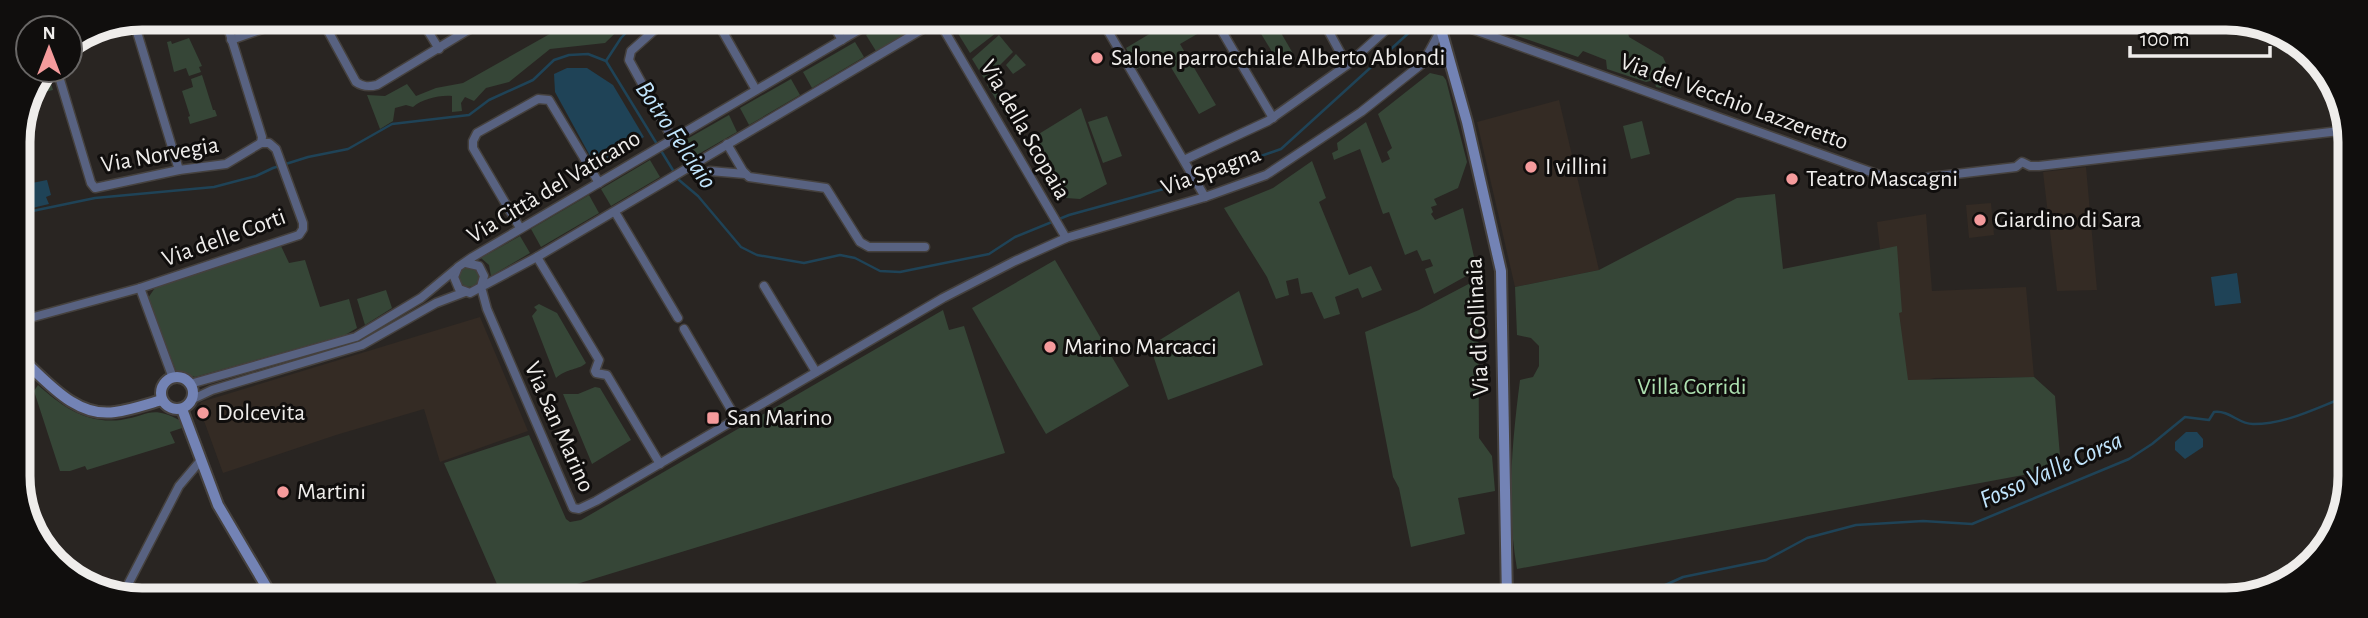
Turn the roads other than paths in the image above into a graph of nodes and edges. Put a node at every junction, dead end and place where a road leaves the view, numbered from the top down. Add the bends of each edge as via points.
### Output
1 (136, 30) edge
2 (228, 30) edge
3 (260, 30) edge
4 (328, 30) edge
5 (427, 30) edge
6 (469, 30) edge
7 (655, 30) edge
8 (722, 30) edge
9 (837, 30) edge
10 (859, 30) edge
11 (919, 30) edge
12 (944, 30) edge
13 (1108, 30) edge
14 (1221, 30) edge
15 (1328, 30) edge
16 (1386, 30) edge
17 (1438, 30) edge
18 (1443, 30) edge
19 (1461, 30) edge
20 (231, 40) junction
21 (842, 40) junction
22 (439, 49) junction
23 (1448, 54) junction
24 (1423, 64) junction
25 (1348, 65) junction
26 (61, 84) edge
27 (756, 90) junction
28 (1273, 118) junction
29 (2337, 131) edge
30 (673, 140) junction
31 (261, 143) junction
32 (727, 144) junction
33 (1186, 162) junction
34 (179, 170) junction
35 (710, 171) dead end
36 (746, 174) junction
37 (599, 183) junction
38 (1205, 197) junction
39 (615, 212) junction
40 (520, 228) junction
41 (1066, 238) junction
42 (925, 247) dead end
43 (537, 257) junction
44 (462, 265) junction
45 (764, 286) dead end
46 (481, 287) junction
47 (140, 288) junction
48 (469, 292) junction
49 (487, 309) junction
50 (30, 318) edge
51 (678, 318) dead end
52 (684, 329) dead end
53 (30, 366) edge
54 (816, 372) junction
55 (173, 378) junction
56 (191, 384) junction
57 (192, 399) junction
58 (162, 400) junction
59 (182, 409) junction
60 (737, 420) junction
61 (201, 460) junction
62 (660, 464) junction
63 (207, 478) junction
64 (179, 486) junction
65 (127, 587) edge
66 (267, 588) edge
67 (1507, 588) edge

1 - 34 street
2 - 20 street
3 - 20 street
4 - 22 street via 362,86 377,85
5 - 22 street
6 - 22 street
7 - 30 street via 631,51 629,60
8 - 27 street
9 - 21 street
10 - 21 street, Via Città del Vaticano
11 - 32 street
12 - 41 street, Via della Scopaia
13 - 33 street
14 - 28 street
15 - 25 street
16 - 25 street
17 - 24 street, Via Spagna
18 - 23 street, Via di Collinaia
19 - 29 street, Via del Vecchio Lazzeretto via 1896,181 2016,167 2022,162 2039,166
20 - 31 street
21 - 27 street, Via Città del Vaticano
23 - 24 street, Via Spagna
23 - 67 street, Via di Collinaia via 1502,271
24 - 38 street, Via Spagna via 1266,175
25 - 28 street
26 - 34 street, Via Norvegia via 96,188
27 - 30 street, Via Città del Vaticano
28 - 33 street
30 - 37 street, Via Città del Vaticano
31 - 34 street, Via Norvegia via 226,164
31 - 47 street, Via delle Corti via 276,149 303,223 299,235
32 - 36 street
32 - 39 street
33 - 38 street
35 - 36 street
36 - 42 street via 826,188 855,236 869,247
37 - 40 street, Via Città del Vaticano
37 - 40 street via 544,97 477,133 473,148
38 - 41 street, Via Spagna
39 - 43 street
39 - 51 street
40 - 44 street, Via Città del Vaticano
41 - 54 street, Via San Marino via 954,292
43 - 46 street
43 - 62 street via 599,359 596,373 607,375
44 - 46 street via 475,263 483,271
44 - 48 street via 454,281
44 - 56 street, Via Città del Vaticano via 421,298 356,337
45 - 54 street
46 - 48 street
46 - 49 street, Via San Marino
47 - 50 street
47 - 55 street
48 - 49 street, Via San Marino
48 - 57 street via 436,303 362,345
49 - 62 street, Via San Marino via 573,508 579,509
52 - 60 street
53 - 58 street via 66,398 89,410 117,412
54 - 60 street, Via San Marino
55 - 56 street
55 - 58 street via 163,387
56 - 57 street
57 - 59 street
58 - 59 street via 172,409
59 - 61 street
60 - 62 street, Via San Marino
61 - 63 street
61 - 64 street
63 - 64 street
63 - 66 street
64 - 65 street

